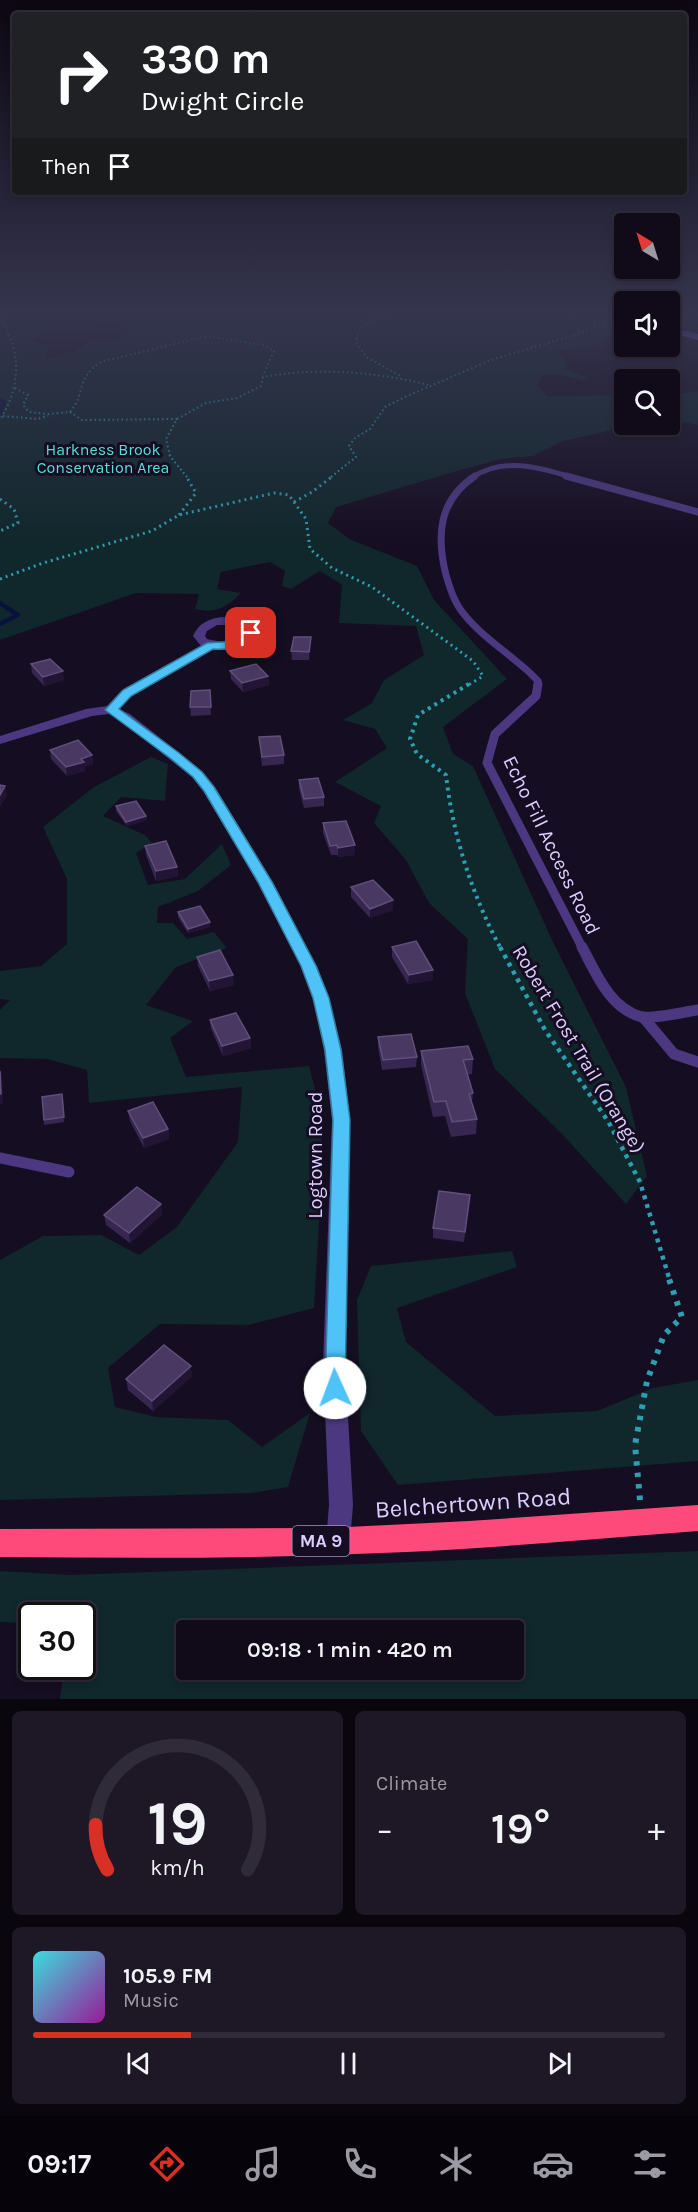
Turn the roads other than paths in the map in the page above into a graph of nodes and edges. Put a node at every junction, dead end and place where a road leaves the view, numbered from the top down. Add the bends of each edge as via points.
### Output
1 (698, 512) edge
2 (211, 645) dead end
3 (111, 710) junction
4 (0, 740) edge
5 (698, 1010) edge
6 (643, 1017) junction
7 (698, 1062) edge
8 (0, 1158) edge
9 (69, 1172) dead end
10 (698, 1518) edge
11 (338, 1541) junction
12 (0, 1543) edge

1 - 6 lane, Echo Fill Access Road via 541,469 499,466 464,484 447,506 440,528 451,594 459,610 478,630 522,662 538,681 536,696 495,734 487,763 605,991 627,1010
2 - 3 street via 127,693
3 - 4 street via 77,716
3 - 11 street, Logtown Road via 175,756 210,790 265,882 309,966 321,998 333,1050 341,1120 334,1364 341,1505
5 - 6 lane
6 - 7 lane via 674,1054
8 - 9 lane
10 - 11 highway, Belchertown Road / MA 9
11 - 12 highway, Belchertown Road / MA 9 via 180,1546

